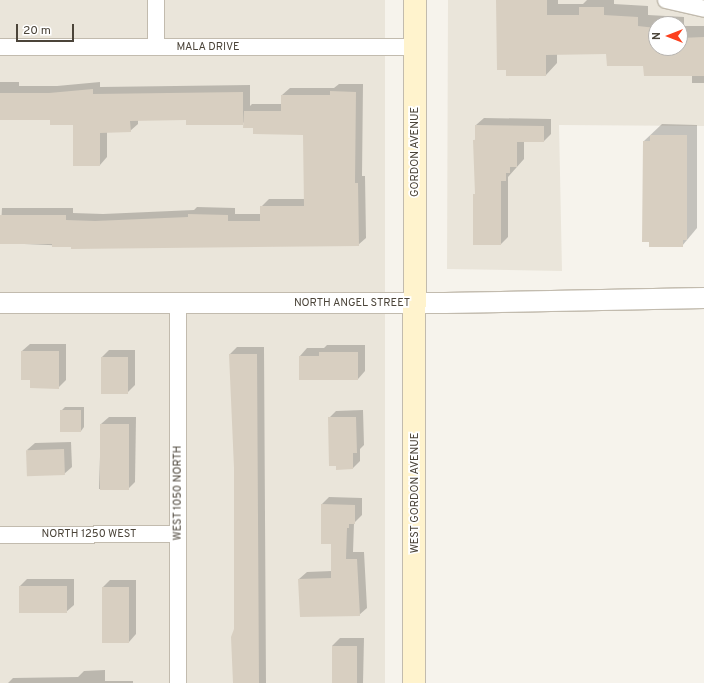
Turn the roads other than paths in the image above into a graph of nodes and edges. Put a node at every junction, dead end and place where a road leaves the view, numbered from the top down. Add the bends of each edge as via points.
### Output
1 (156, 0) edge
2 (415, 0) edge
3 (666, 0) edge
4 (704, 9) edge
5 (0, 46) edge
6 (156, 47) junction
7 (415, 47) junction
8 (704, 298) edge
9 (0, 303) edge
10 (416, 303) junction
11 (178, 304) junction
12 (178, 534) junction
13 (0, 535) edge
14 (178, 683) edge
15 (414, 683) edge

1 - 6 street
2 - 7 main road, GORDON AVENUE
3 - 4 street
5 - 6 street, MALA DRIVE
6 - 7 street, MALA DRIVE
7 - 10 main road, GORDON AVENUE
8 - 10 street, NORTH ANGEL STREET
9 - 11 street, NORTH ANGEL STREET
10 - 11 street, NORTH ANGEL STREET
10 - 15 main road, WEST GORDON AVENUE
11 - 12 street, WEST 1050 NORTH
12 - 13 street, NORTH 1250 WEST
12 - 14 street, WEST 1050 NORTH

